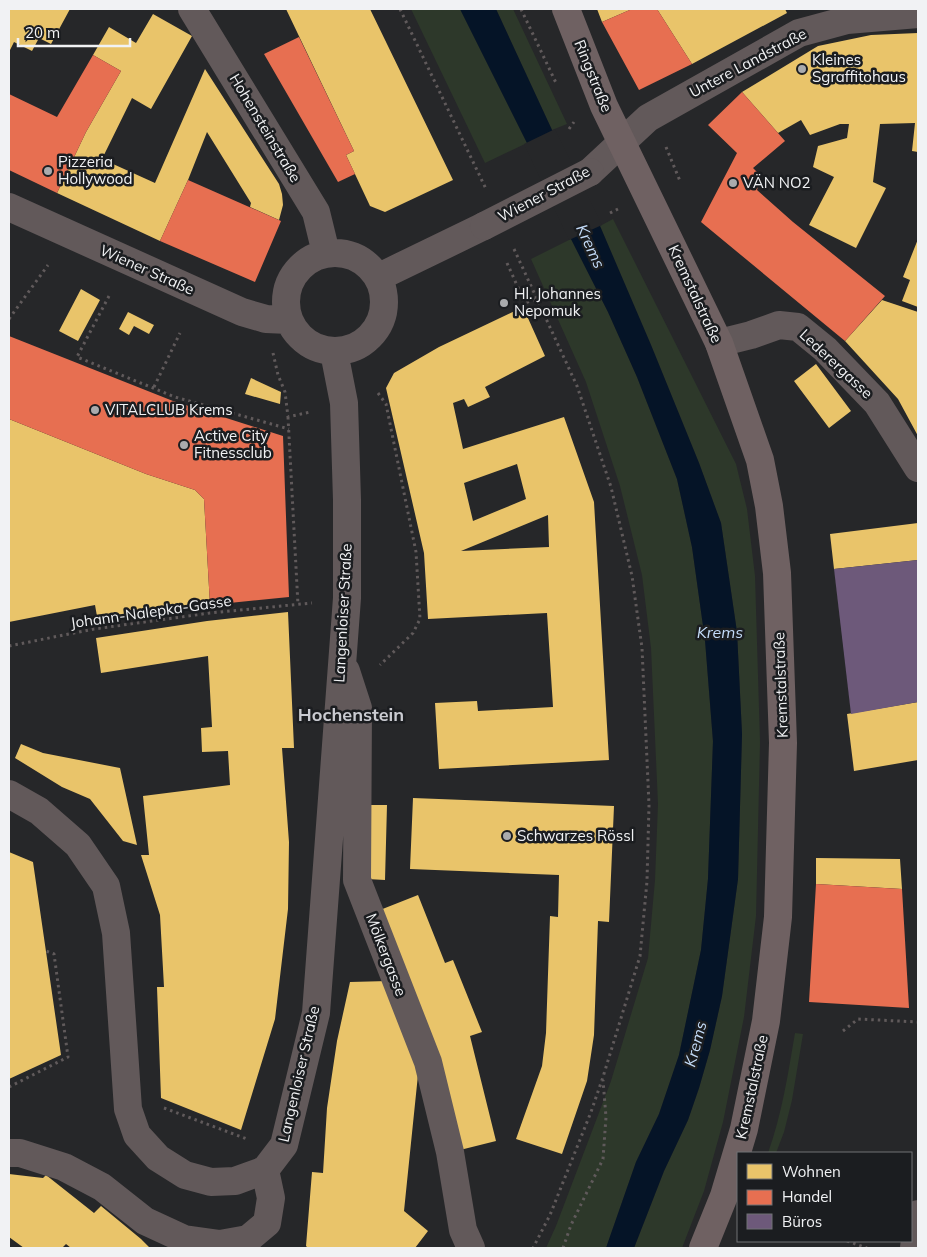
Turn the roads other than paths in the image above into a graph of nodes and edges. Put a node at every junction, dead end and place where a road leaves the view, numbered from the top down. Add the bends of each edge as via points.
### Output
1 (192, 9) edge
2 (566, 9) edge
3 (911, 13) edge
4 (622, 142) junction
5 (9, 206) edge
6 (326, 252) junction
7 (379, 277) junction
8 (289, 320) junction
9 (719, 343) junction
10 (334, 352) junction
11 (918, 468) edge
12 (342, 657) junction
13 (9, 794) edge
14 (737, 1152) edge
15 (737, 1152) edge
16 (9, 1153) edge
17 (265, 1170) junction
18 (918, 1214) edge
19 (222, 1246) edge
20 (471, 1248) edge
21 (703, 1248) edge
22 (914, 1248) edge

1 - 6 street, Hohensteinstraße via 316,212
2 - 4 main road, Ringstraße via 604,106
3 - 4 street, Untere Landstraße via 846,20 799,33 648,118
4 - 7 street, Wiener Straße, bridge via 590,172
4 - 9 main road, Kremstalstraße
5 - 8 street, Wiener Straße via 242,312 266,319
6 - 7 street via 360,258
6 - 8 street via 297,270 288,285 286,303
7 - 10 street via 384,288 385,306 381,322 372,336 352,348
8 - 10 street via 297,334 312,346
9 - 11 street, Lederergasse via 779,325 798,327 825,349 877,403
9 - 14 main road, Kremstalstraße via 760,460 769,506 778,573 783,743 778,917 766,1021
10 - 12 street, Langenloiser Straße via 344,403 348,500 347,598
12 - 17 street, Langenloiser Straße via 316,1013 284,1145
12 - 20 street, Mölkergasse via 358,708 357,880 428,1062 450,1152 463,1230
13 - 17 street via 39,811 78,845 106,886 116,933 128,1109 137,1135 158,1158 185,1175 211,1182 235,1180
15 - 21 main road, Kremstalstraße
16 - 19 street via 20,1153 64,1167 102,1187 145,1222 184,1239
17 - 19 street via 271,1198 268,1223 248,1239
18 - 22 street

